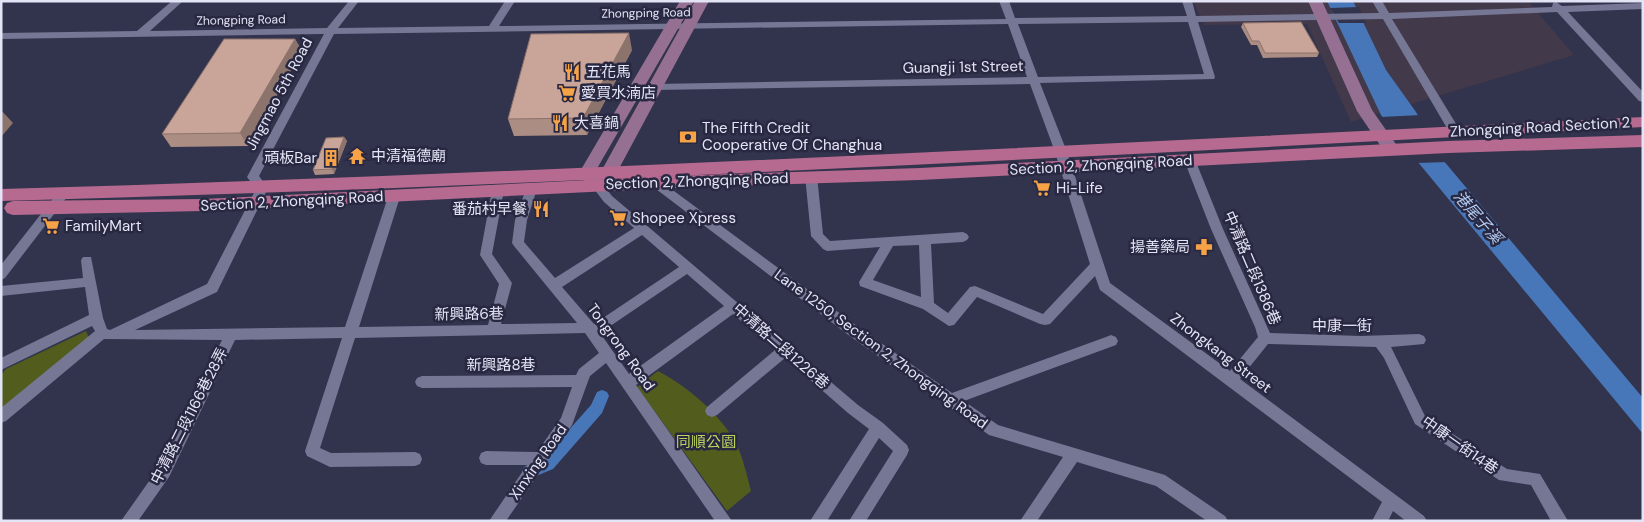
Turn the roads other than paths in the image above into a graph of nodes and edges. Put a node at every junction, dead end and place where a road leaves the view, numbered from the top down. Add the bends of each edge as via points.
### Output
1 (178, 1) edge
2 (354, 1) edge
3 (510, 1) edge
4 (687, 1) edge
5 (702, 1) edge
6 (1004, 1) edge
7 (1186, 1) edge
8 (1316, 1) edge
9 (1377, 1) edge
10 (1556, 5) edge
11 (1643, 6) edge
12 (1380, 16) junction
13 (1327, 17) junction
14 (1192, 18) junction
15 (1010, 20) junction
16 (689, 25) junction
17 (672, 26) junction
18 (493, 28) junction
19 (331, 30) junction
20 (140, 34) junction
21 (1, 36) edge
22 (1034, 81) junction
23 (655, 87) junction
24 (1643, 99) edge
25 (1643, 122) edge
26 (1379, 134) junction
27 (1447, 137) junction
28 (1643, 141) edge
29 (1392, 150) junction
30 (1064, 159) junction
31 (1190, 160) junction
32 (653, 176) junction
33 (811, 176) junction
34 (598, 177) junction
35 (531, 189) junction
36 (498, 190) junction
37 (63, 194) junction
38 (1, 195) edge
39 (257, 196) junction
40 (394, 196) junction
41 (52, 207) junction
42 (1, 208) edge
43 (644, 228) junction
44 (963, 237) dead end
45 (925, 241) junction
46 (889, 242) junction
47 (87, 260) dead end
48 (1096, 264) junction
49 (688, 266) junction
50 (3, 271) edge
51 (90, 282) junction
52 (553, 286) junction
53 (1, 290) edge
54 (928, 305) junction
55 (734, 306) junction
56 (96, 318) junction
57 (492, 330) junction
58 (591, 330) junction
59 (350, 333) junction
60 (106, 334) junction
61 (230, 335) junction
62 (1265, 338) junction
63 (1418, 340) dead end
64 (1111, 341) dead end
65 (1380, 342) junction
66 (785, 350) junction
67 (607, 354) junction
68 (1, 364) edge
69 (1231, 380) junction
70 (581, 381) junction
71 (422, 382) dead end
72 (628, 383) junction
73 (950, 400) junction
74 (712, 411) dead end
75 (1, 417) edge
76 (878, 427) junction
77 (1074, 454) junction
78 (486, 458) dead end
79 (415, 459) dead end
80 (540, 459) junction
81 (1390, 500) junction
82 (129, 521) edge
83 (497, 521) edge
84 (724, 521) edge
85 (818, 521) edge
86 (857, 521) edge
87 (1028, 521) edge
88 (1220, 521) edge
89 (1380, 521) edge
90 (1419, 521) edge
91 (1560, 521) edge

1 - 20 street
2 - 19 street, Jingmao 5th Road
3 - 18 street
4 - 17 street
5 - 16 street
6 - 15 street, Zhongkang Street
7 - 14 street
8 - 13 street
9 - 12 street
10 - 11 street, Zhongping Road
10 - 12 street, Zhongping Road
10 - 24 street
12 - 13 street, Zhongping Road
12 - 27 street
13 - 14 street, Zhongping Road
13 - 26 street via 1365,110
14 - 15 street, Zhongping Road
14 - 22 street, Guangji 1st Street via 1210,78
15 - 16 street, Zhongping Road
15 - 22 street, Zhongkang Street
16 - 17 street, Zhongping Road
16 - 23 street
17 - 18 street, Zhongping Road
17 - 34 street
18 - 19 street, Zhongping Road
19 - 20 street, Zhongping Road
19 - 39 street, Jingmao 5th Road via 253,177
20 - 21 street, Zhongping Road
22 - 23 street, Guangji 1st Street
22 - 30 street, Zhongkang Street
23 - 34 street
25 - 27 main road, Zhongqing Road Section 2
26 - 27 main road, Section 2, Zhongqing Road
26 - 29 street
26 - 30 main road, Section 2, Zhongqing Road
27 - 28 main road, Zhongqing Road Section 2
27 - 29 main road, Section 2, Zhongqing Road
29 - 31 main road, Section 2, Zhongqing Road
30 - 31 main road, Section 2, Zhongqing Road
30 - 32 main road, Section 2, Zhongqing Road
30 - 33 main road, Section 2, Zhongqing Road via 920,174
30 - 48 street, Zhongkang Street
31 - 62 street, 中清路二段1386巷
32 - 33 main road, Section 2, Zhongqing Road
32 - 34 main road, Section 2, Zhongqing Road
32 - 73 street, Lane 1250, Section 2, Zhongqing Road via 852,330
33 - 46 street via 818,236 827,246
34 - 35 main road, Section 2, Zhongqing Road
34 - 39 main road, Section 2, Zhongqing Road
34 - 43 street, 中清路二段1226巷 via 608,199
35 - 36 main road, Section 2, Zhongqing Road
35 - 52 street, Tongrong Road via 521,220 518,244
36 - 40 main road, Section 2, Zhongqing Road
36 - 57 street via 486,255 506,283
37 - 38 main road, Section 2, Zhongqing Road
37 - 39 main road, Section 2, Zhongqing Road
37 - 41 street
39 - 40 main road, Section 2, Zhongqing Road
39 - 41 main road, Section 2, Zhongqing Road
39 - 60 street via 212,288
40 - 59 street
41 - 42 main road, Section 2, Zhongqing Road
41 - 50 street
43 - 49 street, 中清路二段1226巷
43 - 52 street
44 - 45 street
45 - 46 street
45 - 54 street
46 - 54 street via 864,282
47 - 51 street
48 - 54 street via 1045,320 975,291 949,321
48 - 69 street, Zhongkang Street via 1104,286
49 - 55 street, 中清路二段1226巷
49 - 58 street
51 - 53 street
51 - 56 street
52 - 58 street, Tongrong Road
55 - 66 street, 中清路二段1226巷
55 - 72 street
56 - 60 street
56 - 68 street
57 - 58 street, 新興路6巷
57 - 59 street, 新興路6巷
58 - 67 street, Tongrong Road
59 - 61 street, 中清路二段1166巷28弄
59 - 79 street via 312,451 330,460
60 - 61 street, 中清路二段1166巷28弄
60 - 75 street
61 - 82 street, 中清路二段1166巷28弄 via 164,472
62 - 65 street, 中康一街 via 1297,342
62 - 69 street, 中清路二段1386巷
63 - 65 street, 中康一街
64 - 73 street
65 - 91 street, 中康一街14巷 via 1420,420 1504,476 1535,479
66 - 74 street
66 - 76 street, 中清路二段1226巷
67 - 70 street, Xinxing Road via 584,373
67 - 72 street, Tongrong Road
69 - 81 street, Zhongkang Street
70 - 71 street, 新興路8巷
70 - 80 street, Xinxing Road via 567,421
72 - 84 street, Tongrong Road
73 - 77 street, Lane 1250, Section 2, Zhongqing Road via 994,430
76 - 85 street
76 - 86 street, 中清路二段1226巷 via 902,450
77 - 87 street
77 - 88 street, Lane 1250, Section 2, Zhongqing Road via 1160,480
78 - 80 street
80 - 83 street, Xinxing Road
81 - 89 street
81 - 90 street, Zhongkang Street

